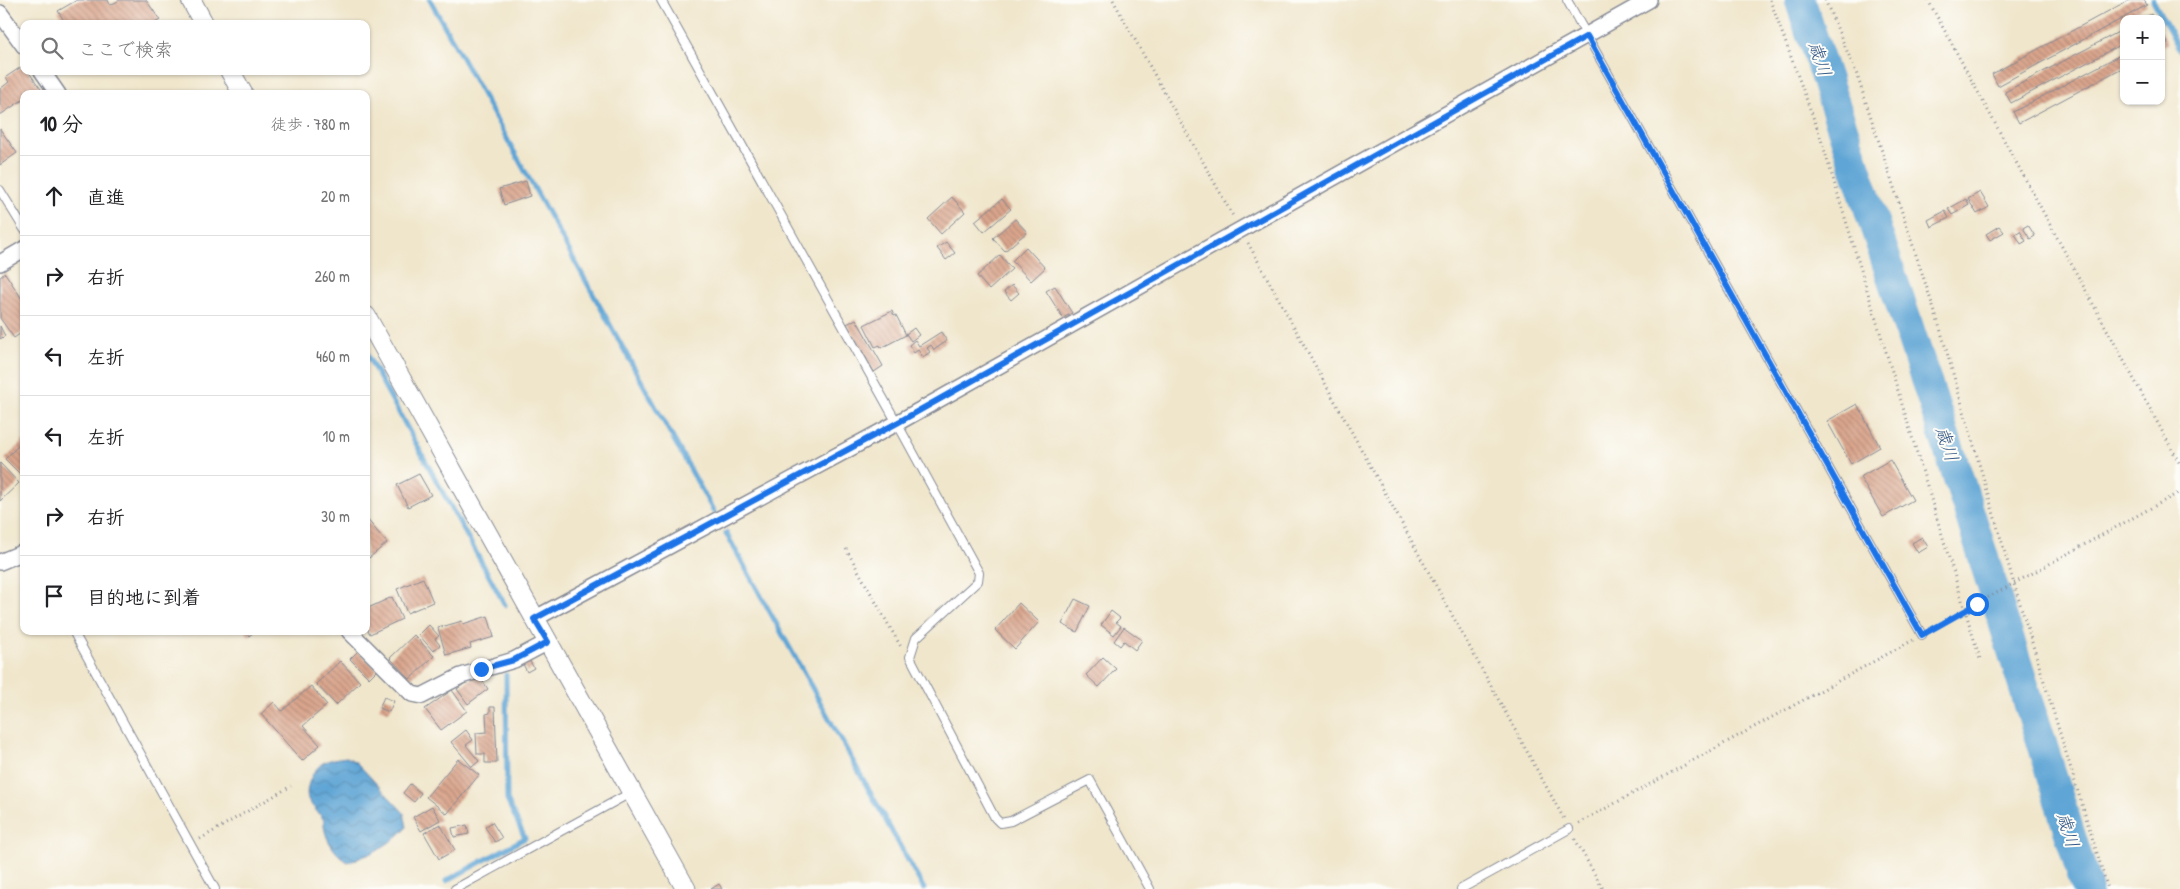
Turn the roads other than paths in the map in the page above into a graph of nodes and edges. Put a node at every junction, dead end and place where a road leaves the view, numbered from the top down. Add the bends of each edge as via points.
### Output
1 (191, 0) edge
2 (661, 0) edge
3 (1568, 0) edge
4 (1649, 0) edge
5 (0, 13) edge
6 (202, 20) edge
7 (1587, 36) junction
8 (20, 40) edge
9 (45, 75) edge
10 (232, 75) edge
11 (55, 90) edge
12 (241, 90) edge
13 (0, 190) edge
14 (20, 222) edge
15 (20, 251) edge
16 (0, 263) edge
17 (370, 323) edge
18 (897, 423) junction
19 (20, 554) edge
20 (0, 562) edge
21 (534, 619) junction
22 (75, 635) edge
23 (353, 635) edge
24 (1922, 635) road end
25 (548, 642) junction
26 (632, 792) junction
27 (1569, 828) road end
28 (215, 889) edge
29 (455, 889) edge
30 (686, 889) edge
31 (1150, 889) edge
32 (1461, 889) edge

1 - 6 street
2 - 18 lane
3 - 7 lane
4 - 7 street
5 - 8 street
7 - 18 street
7 - 24 lane
9 - 11 street
10 - 12 street
13 - 14 lane
15 - 16 street
17 - 21 street
18 - 21 street
18 - 31 lane via 979,573 978,581 916,638 910,657 995,818 1000,823 1011,822 1090,780
19 - 20 street
21 - 25 street
22 - 28 lane
23 - 25 street via 412,694 422,696 468,674 514,660
25 - 26 street
26 - 29 lane
26 - 30 street
27 - 32 lane

